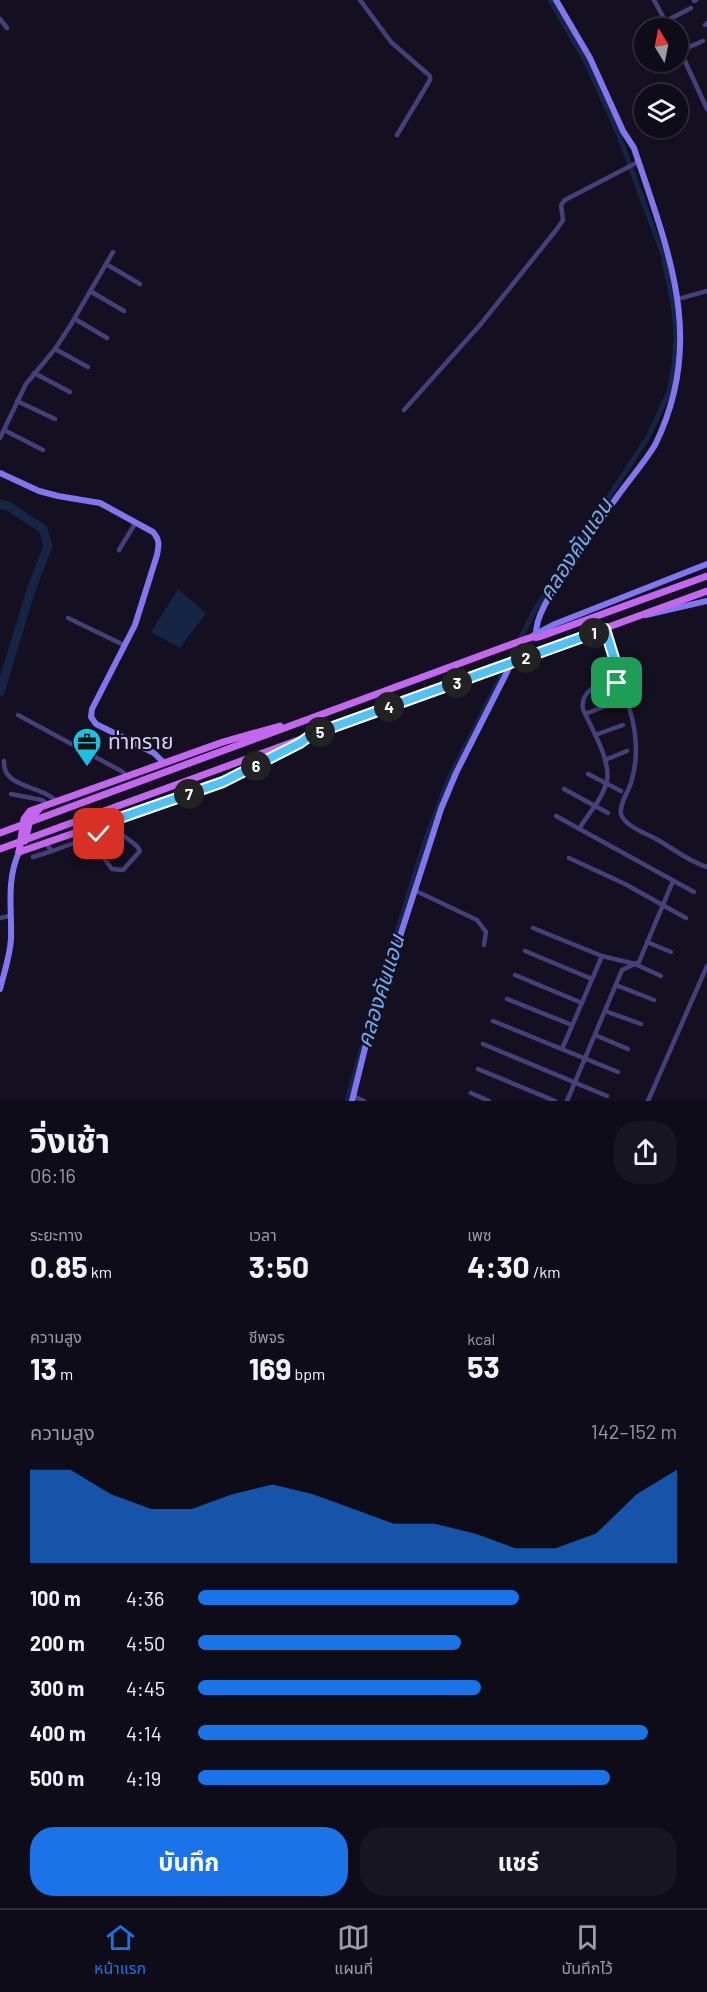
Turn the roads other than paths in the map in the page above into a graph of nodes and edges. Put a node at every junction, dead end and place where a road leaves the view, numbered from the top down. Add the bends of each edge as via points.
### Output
1 (360, 0) edge
2 (556, 0) edge
3 (654, 0) edge
4 (691, 8) dead end
5 (664, 18) edge
6 (672, 18) edge
7 (0, 19) edge
8 (7, 28) dead end
9 (703, 41) dead end
10 (688, 46) edge
11 (688, 68) edge
12 (707, 109) edge
13 (397, 135) dead end
14 (638, 162) junction
15 (113, 252) dead end
16 (106, 264) junction
17 (140, 284) dead end
18 (90, 291) junction
19 (707, 291) edge
20 (682, 298) junction
21 (124, 311) dead end
22 (75, 319) junction
23 (107, 338) dead end
24 (55, 349) junction
25 (88, 367) dead end
26 (34, 374) junction
27 (70, 392) dead end
28 (17, 401) junction
29 (404, 410) dead end
30 (55, 419) dead end
31 (4, 430) junction
32 (0, 438) edge
33 (43, 450) dead end
34 (0, 473) edge
35 (136, 522) junction
36 (119, 550) dead end
37 (707, 564) edge
38 (707, 576) edge
39 (707, 591) edge
40 (707, 601) edge
41 (636, 617) junction
42 (68, 618) dead end
43 (605, 629) junction
44 (533, 637) junction
45 (124, 645) junction
46 (509, 664) junction
47 (618, 671) junction
48 (613, 678) junction
49 (619, 684) junction
50 (614, 703) dead end
51 (585, 714) junction
52 (18, 715) dead end
53 (323, 715) junction
54 (623, 725) dead end
55 (311, 735) junction
56 (595, 735) junction
57 (210, 747) junction
58 (627, 751) dead end
59 (213, 755) junction
60 (4, 760) dead end
61 (605, 760) junction
62 (164, 763) junction
63 (207, 774) junction
64 (588, 774) dead end
65 (126, 776) junction
66 (606, 783) junction
67 (214, 785) junction
68 (564, 789) dead end
69 (621, 791) dead end
70 (10, 794) dead end
71 (56, 801) junction
72 (44, 805) junction
73 (594, 805) junction
74 (608, 813) dead end
75 (556, 816) dead end
76 (107, 823) junction
77 (579, 829) junction
78 (98, 830) junction
79 (0, 833) edge
80 (46, 844) junction
81 (0, 849) edge
82 (52, 851) junction
83 (19, 852) junction
84 (33, 857) dead end
85 (569, 858) dead end
86 (707, 867) edge
87 (673, 881) junction
88 (414, 890) junction
89 (694, 892) dead end
90 (663, 905) junction
91 (9, 916) junction
92 (0, 918) edge
93 (686, 918) dead end
94 (533, 928) dead end
95 (648, 942) junction
96 (484, 945) dead end
97 (525, 951) dead end
98 (671, 952) dead end
99 (602, 956) junction
100 (3, 963) edge
101 (635, 964) junction
102 (707, 966) edge
103 (515, 975) dead end
104 (662, 976) dead end
105 (592, 979) junction
106 (616, 985) junction
107 (0, 989) edge
108 (507, 999) dead end
109 (654, 1000) dead end
110 (582, 1003) junction
111 (605, 1011) junction
112 (493, 1021) dead end
113 (641, 1024) dead end
114 (572, 1025) junction
115 (595, 1035) junction
116 (483, 1044) dead end
117 (628, 1048) dead end
118 (562, 1049) junction
119 (585, 1058) junction
120 (478, 1069) dead end
121 (618, 1072) dead end
122 (575, 1083) junction
123 (471, 1093) dead end
124 (607, 1096) dead end
125 (352, 1099) edge
126 (364, 1101) edge
127 (489, 1101) edge
128 (555, 1101) edge
129 (567, 1101) edge
130 (648, 1101) edge

1 - 13 street via 391,42 430,76
2 - 14 street via 590,58
3 - 5 street
4 - 6 street
7 - 8 street
9 - 10 street
11 - 12 street
14 - 20 street
14 - 29 street via 565,200 561,205 563,220 557,228 480,325
15 - 16 street
16 - 17 street
16 - 18 street
18 - 21 street
18 - 22 street
19 - 20 street
20 - 44 street via 686,338 679,393 654,447 609,507 552,595
22 - 23 street
22 - 24 street
24 - 25 street
24 - 26 street
26 - 27 street
26 - 28 street
28 - 30 street
28 - 31 street
31 - 32 street
31 - 33 street
34 - 35 street via 39,491 100,503
35 - 36 street
35 - 45 street via 153,532 159,544 135,625
37 - 44 street
38 - 44 main road
39 - 41 main road
40 - 41 street
41 - 43 main road
42 - 45 street
43 - 46 main road
43 - 47 street
44 - 53 main road
45 - 62 street via 91,717 96,724 154,753
46 - 55 main road
46 - 88 street via 450,786
47 - 48 street
47 - 49 street via 627,678
48 - 49 street
48 - 51 street via 586,694 582,701
49 - 86 street via 627,699 636,745 636,761 622,816 631,826
50 - 51 street
51 - 56 street
52 - 65 street
53 - 57 main road
53 - 59 main road
54 - 56 street
55 - 63 main road
55 - 67 main road
56 - 61 street
57 - 59 main road via 214,749
57 - 62 main road
58 - 61 street
59 - 79 main road
60 - 71 street via 5,772 11,779 49,794
61 - 66 street
62 - 65 main road
63 - 67 main road via 215,779
63 - 81 main road
64 - 66 street
65 - 71 main road
66 - 69 street
66 - 73 street
67 - 76 main road
68 - 73 street
70 - 72 street via 42,800
71 - 72 main road
72 - 83 main road via 30,820
73 - 74 street
73 - 77 street
75 - 77 street
76 - 78 main road
76 - 78 street via 140,851 123,870 112,870 107,863 100,850
77 - 87 street
78 - 80 main road
78 - 82 street
80 - 82 street
80 - 83 main road
82 - 84 street
83 - 91 street via 10,890
85 - 90 street
87 - 89 street
87 - 90 street
88 - 96 street via 477,920 486,932
88 - 125 street
90 - 93 street
90 - 95 street
91 - 92 street
91 - 100 street via 11,941
94 - 99 street
95 - 98 street
95 - 101 street
97 - 105 street
99 - 101 street
99 - 105 street
100 - 107 street
101 - 104 street
101 - 106 street via 622,970
102 - 130 street
103 - 110 street
105 - 110 street
106 - 109 street
106 - 111 street
108 - 114 street
110 - 114 street
111 - 113 street
111 - 115 street
112 - 118 street
114 - 118 street
115 - 117 street
115 - 119 street
116 - 122 street
118 - 119 street
119 - 121 street
119 - 122 street
120 - 128 street
122 - 124 street
122 - 129 street
123 - 127 street
125 - 126 street

